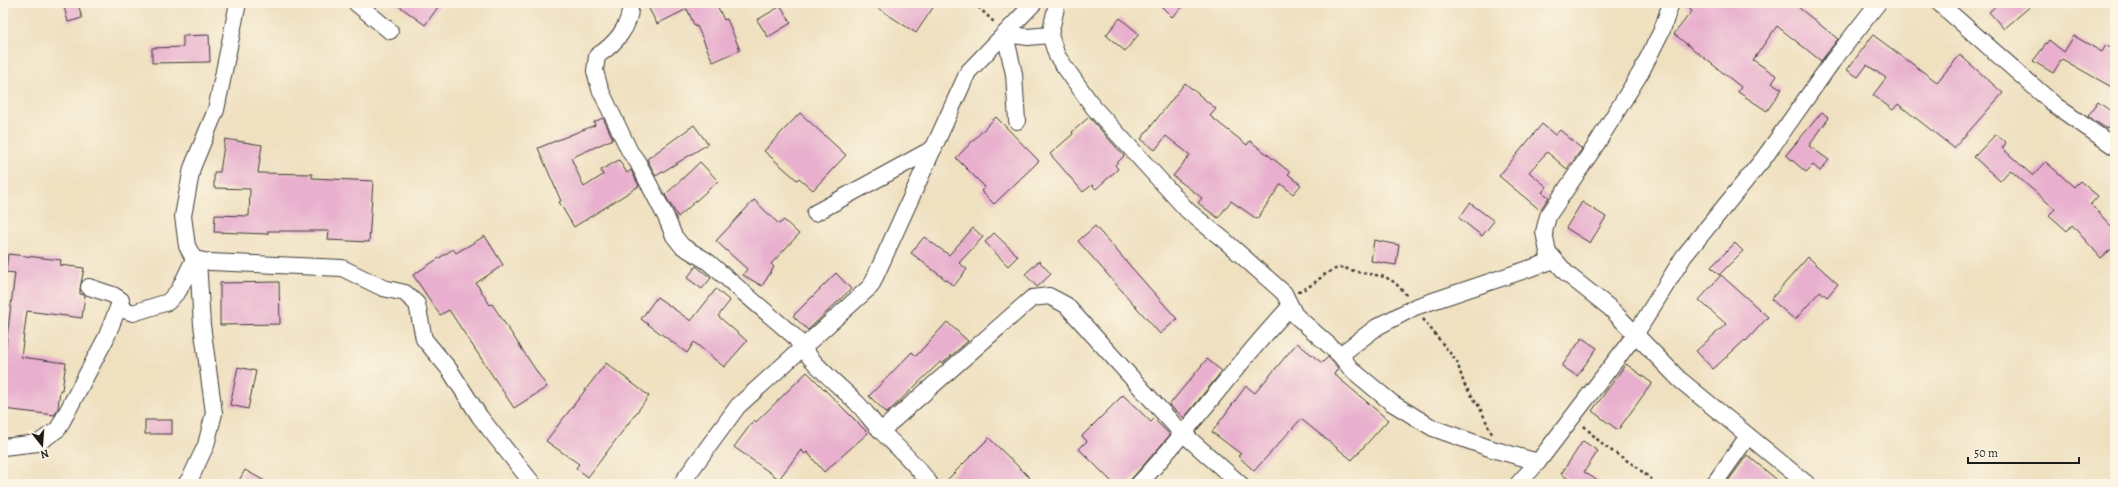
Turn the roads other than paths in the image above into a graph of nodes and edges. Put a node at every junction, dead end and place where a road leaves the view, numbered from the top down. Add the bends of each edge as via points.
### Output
1 (238, 3) edge
2 (356, 3) edge
3 (630, 3) edge
4 (1034, 3) edge
5 (1057, 3) edge
6 (1671, 3) edge
7 (1878, 3) edge
8 (1939, 3) edge
9 (390, 31) dead end
10 (1005, 34) junction
11 (1050, 35) junction
12 (1017, 121) dead end
13 (2115, 146) edge
14 (934, 148) junction
15 (815, 214) dead end
16 (196, 259) junction
17 (1555, 260) junction
18 (89, 287) dead end
19 (1287, 300) junction
20 (118, 308) junction
21 (1635, 335) junction
22 (802, 348) junction
23 (1340, 354) junction
24 (881, 431) junction
25 (1184, 434) junction
26 (1748, 436) junction
27 (3, 447) edge
28 (1538, 462) junction
29 (192, 482) edge
30 (533, 484) edge
31 (681, 484) edge
32 (930, 484) edge
33 (1139, 484) edge
34 (1240, 484) edge
35 (1518, 484) edge
36 (1714, 484) edge
37 (1807, 484) edge

1 - 16 street via 216,110 192,168 183,216 187,246
2 - 9 street
3 - 22 street via 631,12 626,24 610,48 597,56 595,71 600,89 630,152 678,241 733,283 795,337
4 - 10 street
5 - 11 street
6 - 17 street via 1662,30 1641,72 1548,216 1544,232 1548,252
7 - 21 street via 1832,62 1764,158 1684,256
8 - 13 street via 2056,106
10 - 11 street
10 - 12 street via 1014,74
10 - 14 street via 968,72
11 - 19 street via 1056,56 1094,108 1188,211 1224,240
14 - 15 street
14 - 22 street via 871,286
16 - 20 street via 179,290 168,302 133,314
16 - 29 street via 214,413
16 - 30 street via 210,262 342,268 383,288 404,293 417,304 424,339 449,369 480,417
17 - 21 street via 1567,274 1610,308
17 - 23 street via 1415,307 1377,327
18 - 20 street via 121,300
19 - 23 street via 1294,315
19 - 25 street via 1265,334
20 - 27 street via 106,338 58,428 38,443
21 - 26 street via 1679,379
21 - 28 street
22 - 24 street
22 - 31 street via 738,406
23 - 28 street via 1351,369 1392,403 1433,428
24 - 25 street via 1032,298 1049,296 1066,305
24 - 32 street via 920,469
25 - 33 street
25 - 34 street
26 - 36 street
26 - 37 street
28 - 35 street

